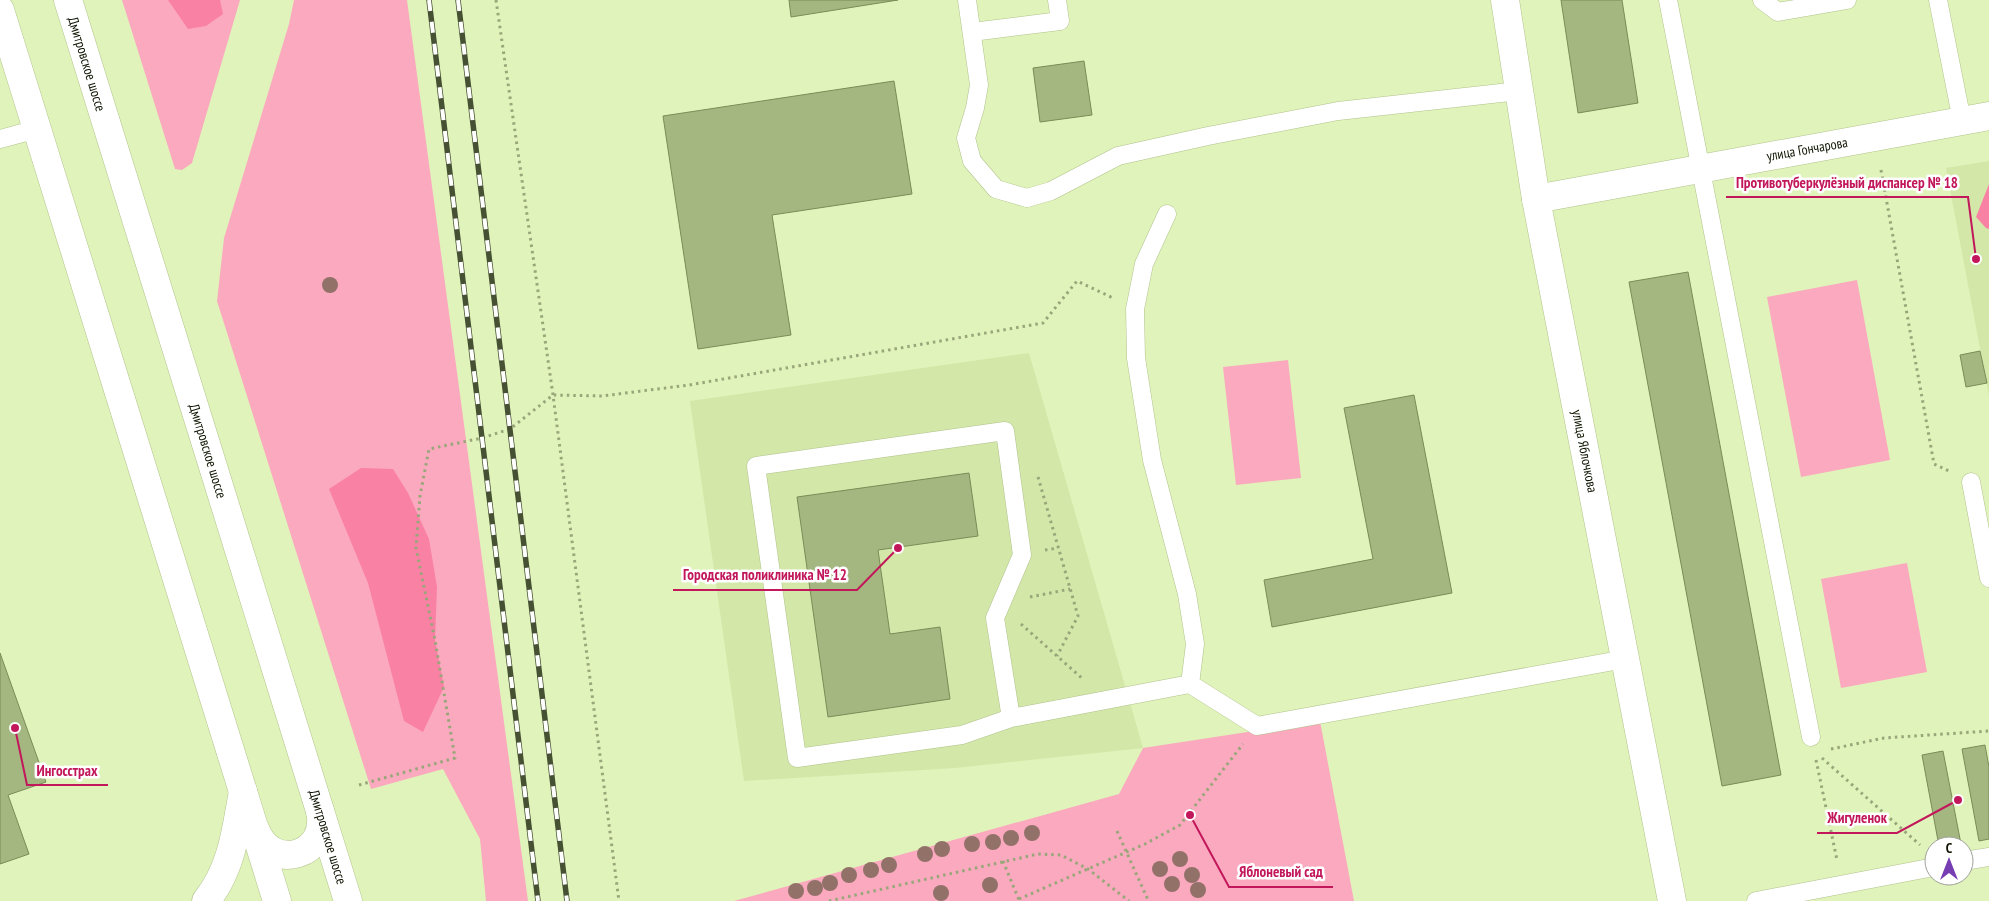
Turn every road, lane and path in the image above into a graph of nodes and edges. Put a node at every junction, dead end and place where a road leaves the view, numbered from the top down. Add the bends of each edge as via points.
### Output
1 (68, 0) edge
2 (496, 0) edge
3 (967, 0) edge
4 (1057, 0) edge
5 (1505, 0) edge
6 (1668, 0) edge
7 (1762, 0) edge
8 (1847, 0) edge
9 (1938, 0) edge
10 (0, 10) edge
11 (972, 32) junction
12 (1519, 91) junction
13 (1989, 116) edge
14 (1962, 121) junction
15 (37, 129) junction
16 (0, 139) edge
17 (1700, 169) junction
18 (1881, 170) dead end
19 (1536, 199) junction
20 (1166, 214) dead end
21 (1135, 309) junction
22 (553, 395) junction
23 (1036, 473) dead end
24 (1972, 482) joint
25 (1989, 578) edge
26 (1070, 588) junction
27 (1001, 604) junction
28 (1057, 656) junction
29 (1625, 659) junction
30 (1190, 684) junction
31 (1106, 700) junction
32 (1011, 718) junction
33 (1257, 726) junction
34 (1989, 731) edge
35 (1813, 745) junction
36 (359, 785) dead end
37 (243, 791) junction
38 (320, 811) junction
39 (1117, 830) dead end
40 (256, 831) junction
41 (1924, 849) dead end
42 (1127, 852) junction
43 (1989, 857) edge
44 (1974, 859) edge
45 (1837, 860) dead end
46 (1003, 861) junction
47 (1088, 869) junction
48 (1924, 869) edge
49 (1020, 900) edge
50 (206, 901) edge
51 (277, 901) edge
52 (348, 901) edge
53 (619, 901) edge
54 (829, 901) edge
55 (1129, 901) edge
56 (1147, 901) edge
57 (1672, 901) edge
58 (1756, 901) edge

1 - 38 main road, Дмитровское шоссе
2 - 22 path
3 - 11 lane
4 - 11 lane via 1060,21
5 - 12 main road, улица Яблочкова
6 - 17 lane
7 - 8 lane via 1778,12
9 - 14 lane
10 - 15 main road
11 - 12 lane via 979,85 966,138 972,161 996,189 1027,198 1052,191 1118,156 1208,136 1338,111
12 - 19 main road, улица Яблочкова
13 - 14 main road, улица Гончарова
14 - 17 main road, улица Гончарова
15 - 16 lane
15 - 37 main road
17 - 19 main road, улица Гончарова
17 - 35 lane
18 - 24 path via 1934,464
19 - 29 main road, улица Яблочкова
20 - 21 lane via 1144,264
21 - 22 path via 1077,281 1043,323 689,385 602,396
21 - 30 lane via 1136,358 1152,460 1187,594 1195,644
22 - 36 path via 510,429 429,449 420,496 416,548 455,758
22 - 53 path
23 - 26 path
24 - 25 lane
26 - 27 path
26 - 28 path via 1078,616
27 - 28 path
27 - 32 lane via 995,618
27 - 32 lane via 1022,555 1005,431 756,466 797,758 962,735
28 - 31 path
29 - 33 lane
29 - 57 main road, улица Яблочкова
30 - 31 lane
30 - 33 lane
31 - 32 lane
33 - 42 path via 1180,824
34 - 35 path
35 - 41 path
35 - 45 path
37 - 40 main road
37 - 50 main road via 227,865
38 - 40 main road via 322,823 316,840 298,853 280,854 270,850
38 - 52 main road, Дмитровское шоссе
39 - 42 path
40 - 51 main road
42 - 47 path
42 - 56 path
43 - 44 lane
46 - 47 path via 1038,854 1061,855
46 - 49 path
46 - 54 path
47 - 49 path
47 - 55 path
48 - 58 lane

